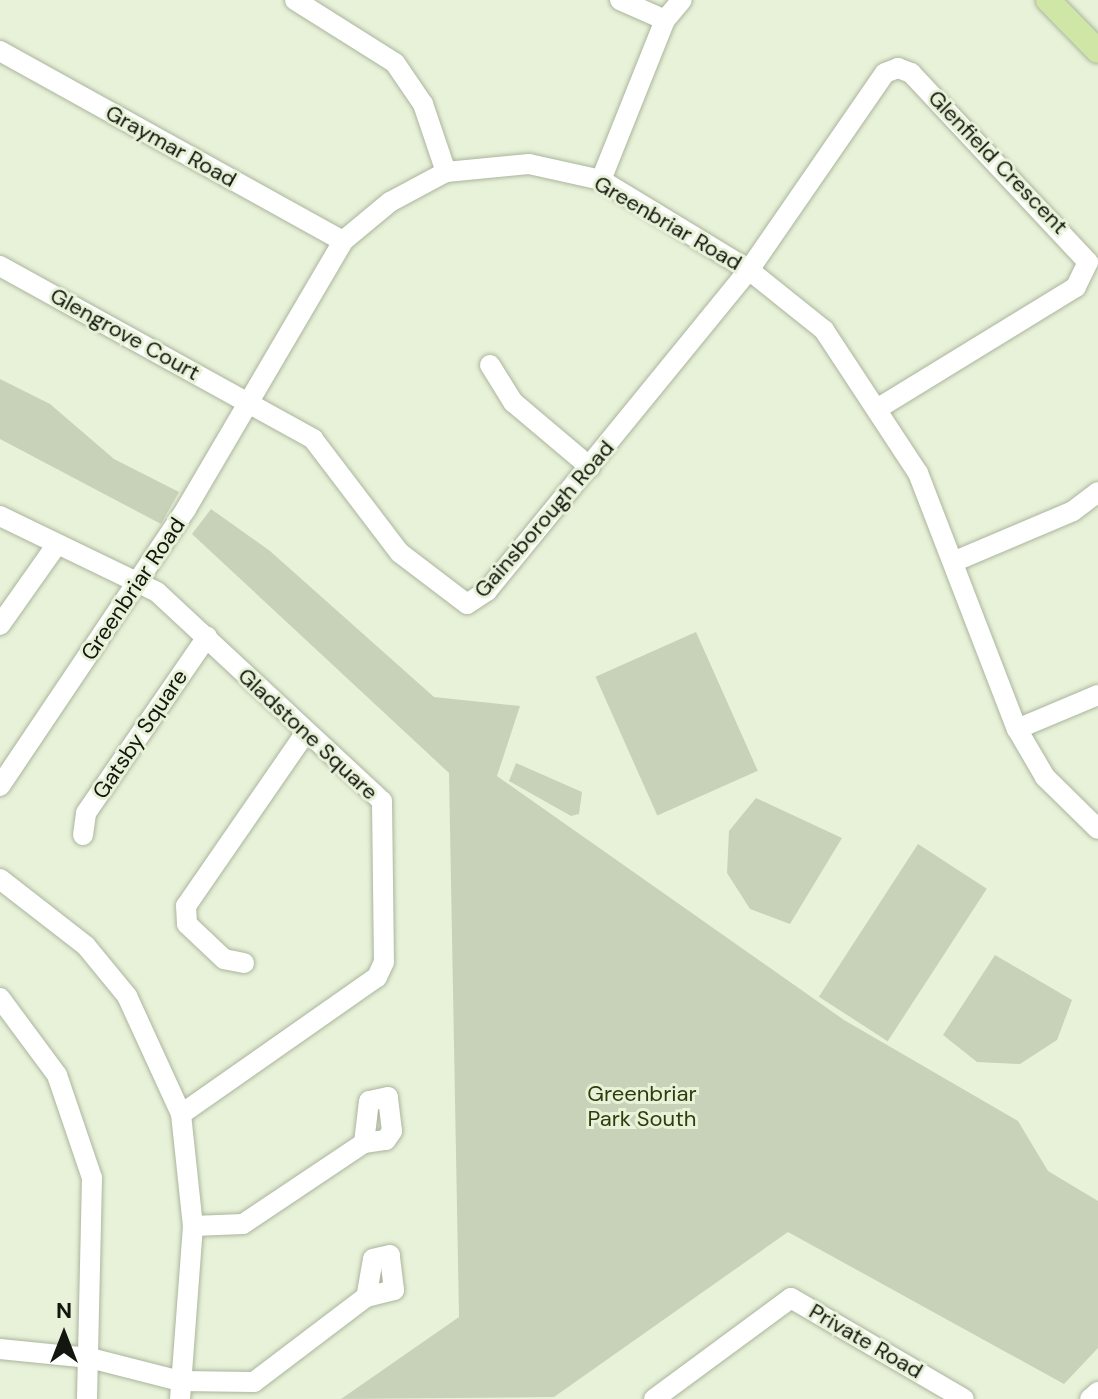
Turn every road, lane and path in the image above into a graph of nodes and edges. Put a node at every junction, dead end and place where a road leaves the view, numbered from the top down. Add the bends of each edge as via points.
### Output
1 (295, 0) edge
2 (620, 0) edge
3 (682, 0) edge
4 (1048, 0) edge
5 (665, 20) junction
6 (0, 51) edge
7 (1098, 51) edge
8 (446, 172) junction
9 (601, 180) junction
10 (343, 241) junction
11 (0, 266) edge
12 (749, 270) junction
13 (490, 365) dead end
14 (250, 402) junction
15 (880, 407) junction
16 (590, 467) junction
17 (1098, 492) edge
18 (0, 516) edge
19 (55, 547) junction
20 (953, 562) junction
21 (138, 584) junction
22 (0, 625) edge
23 (207, 637) junction
24 (1098, 695) edge
25 (1017, 729) junction
26 (306, 732) junction
27 (0, 786) edge
28 (1098, 829) edge
29 (83, 835) dead end
30 (0, 879) edge
31 (244, 963) dead end
32 (0, 998) edge
33 (181, 1114) junction
34 (364, 1143) dead end
35 (193, 1226) junction
36 (366, 1297) dead end
37 (0, 1349) edge
38 (90, 1358) junction
39 (180, 1390) edge
40 (87, 1399) edge
41 (654, 1399) edge
42 (964, 1399) edge

1 - 8 street via 395,63 423,104
2 - 5 street
3 - 5 street
4 - 7 main road
5 - 9 street
6 - 10 street, Graymar Road
8 - 9 street, Greenbriar Road via 529,164
8 - 10 street, Greenbriar Road via 390,202
9 - 12 street, Greenbriar Road
10 - 14 street, Greenbriar Road
11 - 14 street, Glengrove Court
12 - 15 street, Greenbriar Road via 824,330
12 - 15 street, Glenfield Crescent via 885,73 911,73 1088,262 1076,287
12 - 16 street, Gainsborough Road
13 - 16 street via 513,402
14 - 16 street, Gainsborough Road via 313,439 400,553 467,604 487,591
14 - 21 street, Greenbriar Road
15 - 20 street, Greenbriar Road
17 - 20 street via 1073,511
18 - 19 street, Gladstone Square
19 - 21 street, Gladstone Square
19 - 22 street
20 - 25 street, Greenbriar Road
21 - 23 street, Gladstone Square
21 - 27 street, Greenbriar Road
23 - 26 street, Gladstone Square
23 - 29 street, Gatsby Square via 86,813
24 - 25 street
25 - 28 street, Greenbriar Road via 1045,777
26 - 31 street via 186,906 187,924 224,959
26 - 33 street, Gladstone Square via 382,801 384,962 360,991
30 - 33 street via 86,946 127,996
32 - 38 street via 57,1075 80,1124 94,1217
33 - 35 street
34 - 35 street via 256,1218
35 - 39 street
36 - 39 street via 254,1382
37 - 38 street
38 - 39 street
38 - 40 street
41 - 42 street, Private Road via 791,1298

